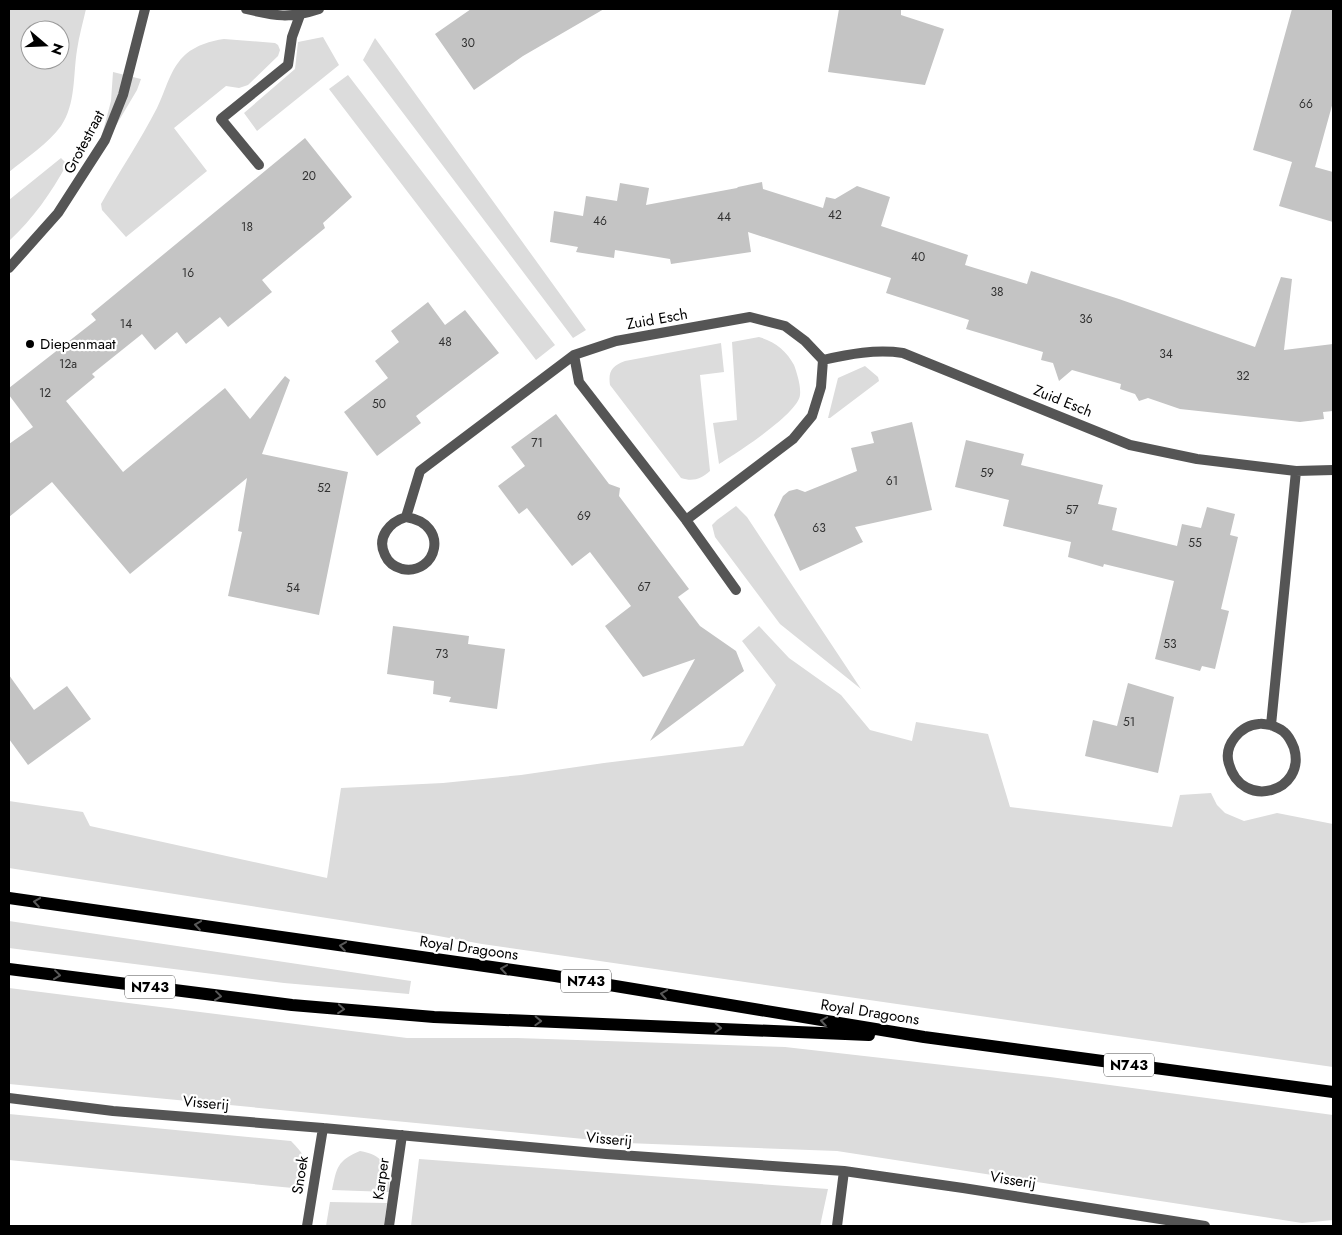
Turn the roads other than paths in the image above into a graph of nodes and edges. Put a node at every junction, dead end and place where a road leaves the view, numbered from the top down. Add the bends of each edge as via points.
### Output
1 (145, 9) edge
2 (246, 9) edge
3 (319, 9) edge
4 (300, 15) junction
5 (260, 165) dead end
6 (9, 268) edge
7 (574, 355) junction
8 (823, 360) junction
9 (1333, 470) edge
10 (1296, 471) junction
11 (406, 517) junction
12 (686, 520) junction
13 (736, 590) dead end
14 (1271, 725) junction
15 (9, 898) edge
16 (9, 969) edge
17 (924, 1037) junction
18 (1333, 1092) edge
19 (9, 1098) edge
20 (323, 1128) junction
21 (402, 1135) junction
22 (844, 1171) junction
23 (307, 1226) edge
24 (389, 1226) edge
25 (836, 1226) edge
26 (1205, 1226) edge

1 - 6 street, Grotestraat via 123,95 105,140 58,213
2 - 4 street via 274,15
3 - 4 street
4 - 5 street via 292,37 288,66 221,118
7 - 8 street, Zuid Esch via 616,341 750,317 786,326 805,340
7 - 11 street, Zuid Esch via 420,471
7 - 12 street via 579,382
8 - 10 street, Zuid Esch via 886,350 903,353 1130,445 1197,459
8 - 12 street via 822,387 812,416 793,439
9 - 10 street, Zuid Esch
10 - 14 street
11 - 11 street via 426,524 435,542 428,561 410,570 400,569 391,563 382,545 388,526
12 - 13 street
14 - 14 street via 1247,727 1236,735 1229,747 1231,773 1239,784 1251,790 1277,789 1288,781 1294,769 1296,756 1292,743 1284,732
17 -> 15 main road, Royal Dragoons / N743 via 555,976
16 -> 17 main road, Royal Dragoons / N743 via 292,1005 434,1017
17 - 18 main road, Royal Dragoons / N743
19 - 20 street, Visserij
20 - 21 street, Visserij
20 - 23 street, Snoek
21 - 22 street, Visserij
21 - 24 street, Karper
22 - 25 street
22 - 26 street, Visserij

